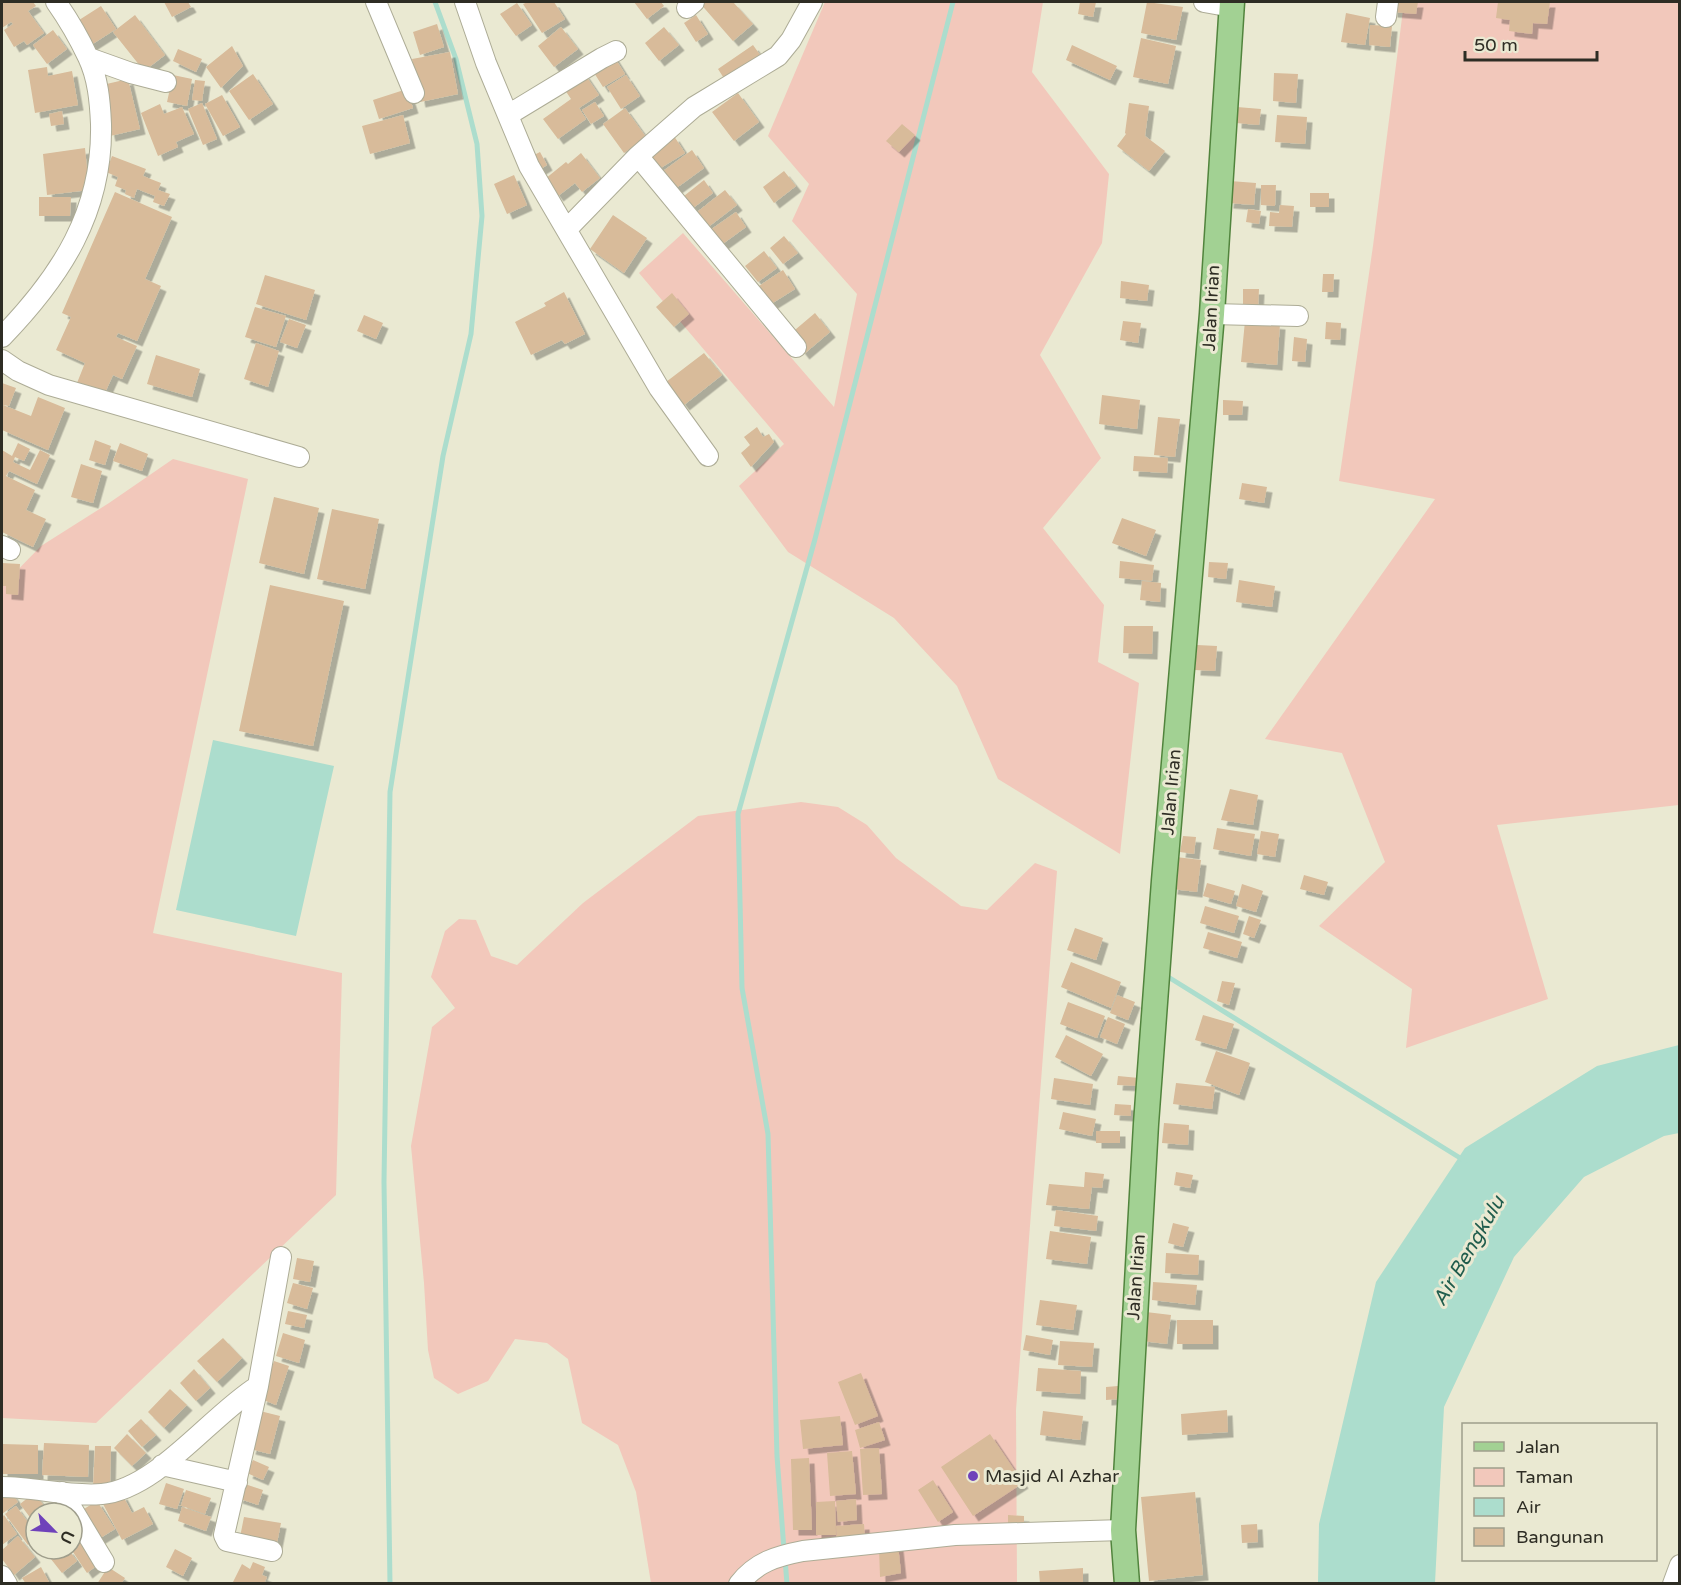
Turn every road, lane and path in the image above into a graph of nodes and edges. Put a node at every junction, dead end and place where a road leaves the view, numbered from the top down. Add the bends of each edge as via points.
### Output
1 (56, 2) edge
2 (376, 2) edge
3 (465, 2) edge
4 (812, 2) edge
5 (1204, 2) edge
6 (1232, 4) edge
7 (616, 51) dead end
8 (88, 58) junction
9 (166, 82) dead end
10 (414, 93) dead end
11 (508, 115) junction
12 (638, 156) junction
13 (567, 229) junction
14 (1212, 314) junction
15 (1298, 316) dead end
16 (2, 337) edge
17 (796, 347) dead end
18 (2, 360) edge
19 (708, 456) dead end
20 (299, 457) dead end
21 (281, 1257) dead end
22 (258, 1386) junction
23 (162, 1465) junction
24 (237, 1482) junction
25 (2, 1487) edge
26 (63, 1492) junction
27 (1123, 1530) junction
28 (272, 1551) dead end
29 (104, 1562) dead end
30 (1680, 1565) edge
31 (2, 1576) edge
32 (7, 1584) edge
33 (739, 1584) edge
34 (1127, 1584) edge
35 (1673, 1584) edge

1 - 8 street
2 - 10 street
3 - 11 street
4 - 12 street via 778,56 694,107
5 - 6 street
6 - 14 main road, Jalan Irian
7 - 11 street
8 - 9 street
8 - 16 street via 99,94 101,144 86,215 61,266
11 - 13 street via 529,166
12 - 13 street
12 - 17 street
13 - 19 street via 659,388
14 - 15 street
14 - 27 main road, Jalan Irian via 1146,1112
18 - 20 street via 49,386
21 - 22 street
22 - 23 street
22 - 24 street
23 - 24 street
23 - 26 street via 120,1491
24 - 28 street via 224,1538
25 - 26 street
26 - 29 street
27 - 33 street via 955,1535 803,1551 778,1555 752,1570
27 - 34 main road, Jalan Irian
30 - 35 street
31 - 32 street

